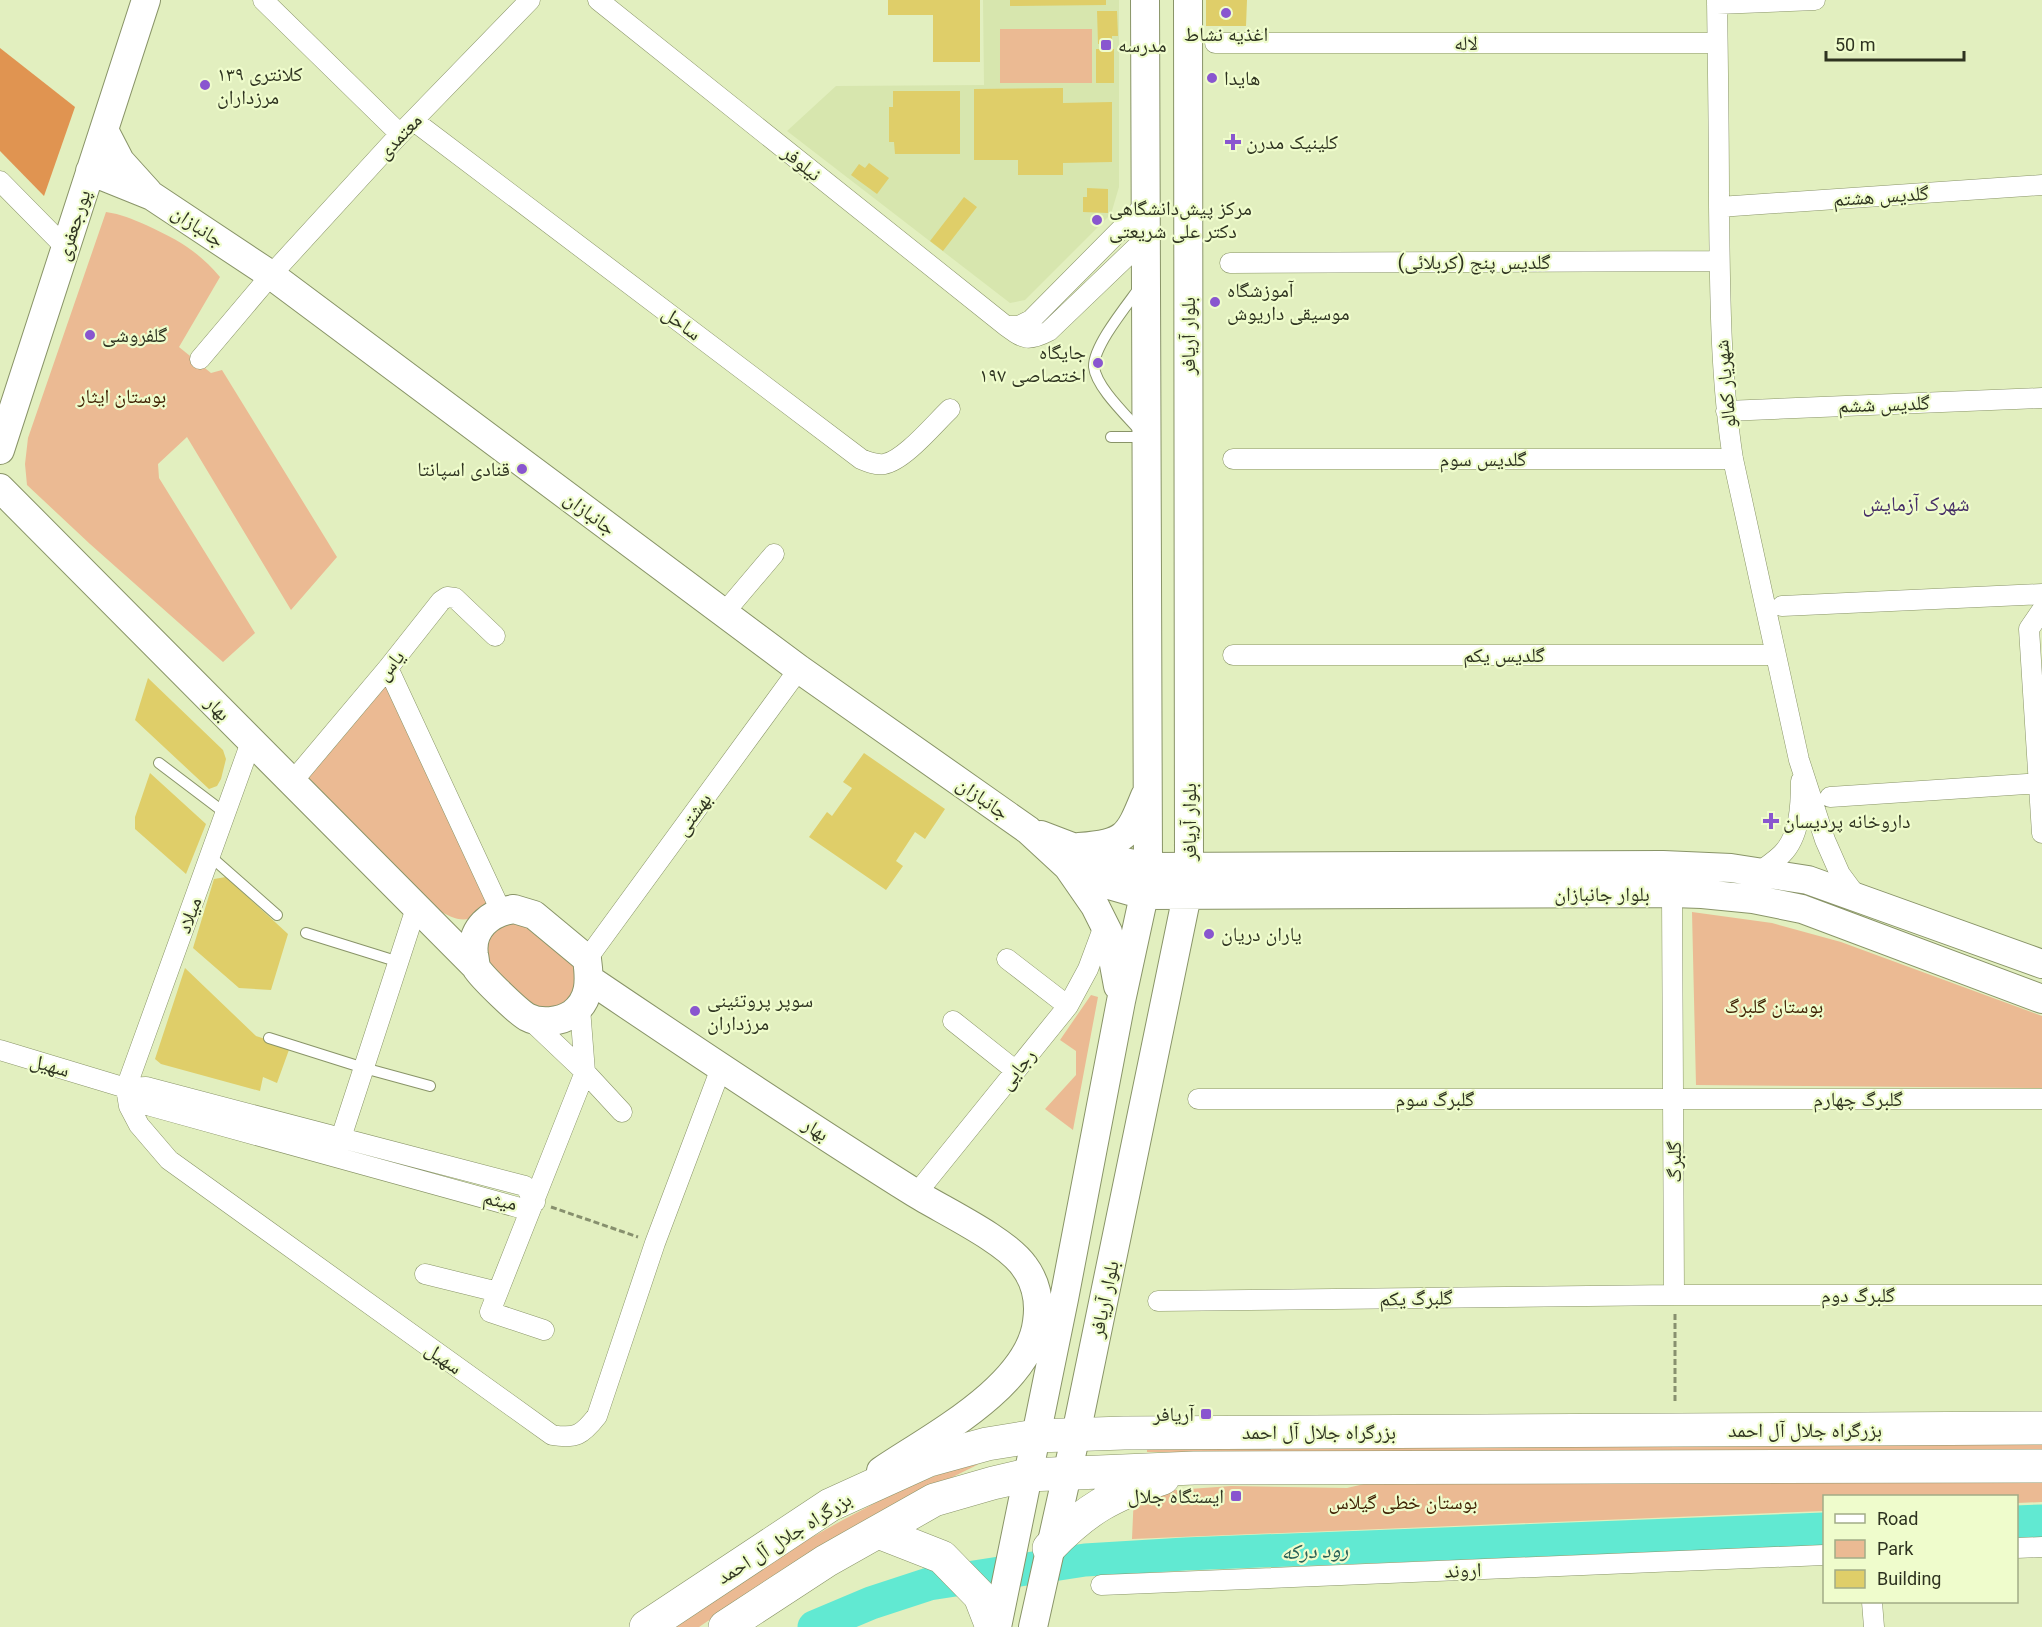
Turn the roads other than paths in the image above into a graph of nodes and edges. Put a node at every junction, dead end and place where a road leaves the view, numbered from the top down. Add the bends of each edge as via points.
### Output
1 (146, 0) edge
2 (263, 0) edge
3 (530, 0) edge
4 (598, 0) edge
5 (1145, 0) edge
6 (1188, 0) edge
7 (1815, 0) edge
8 (1717, 2) edge
9 (1717, 42) junction
10 (1215, 43) dead end
11 (407, 127) junction
12 (104, 130) junction
13 (90, 171) junction
14 (0, 181) edge
15 (2042, 185) edge
16 (152, 196) junction
17 (1146, 204) junction
18 (1719, 207) junction
19 (1146, 238) junction
20 (66, 248) junction
21 (1718, 261) junction
22 (1230, 263) dead end
23 (271, 275) junction
24 (1146, 279) junction
25 (1006, 326) junction
26 (200, 359) dead end
27 (2042, 399) edge
28 (950, 409) dead end
29 (1726, 411) junction
30 (1111, 437) dead end
31 (1146, 437) junction
32 (0, 450) edge
33 (1233, 459) dead end
34 (1733, 459) junction
35 (0, 488) edge
36 (774, 554) dead end
37 (2042, 594) edge
38 (1782, 606) dead end
39 (2042, 610) edge
40 (724, 614) junction
41 (495, 636) dead end
42 (1233, 655) dead end
43 (1775, 655) junction
44 (388, 668) junction
45 (799, 669) junction
46 (251, 742) junction
47 (1799, 760) junction
48 (159, 763) dead end
49 (292, 782) junction
50 (2040, 783) edge
51 (1148, 789) junction
52 (1830, 797) dead end
53 (225, 813) junction
54 (2042, 833) edge
55 (210, 856) junction
56 (1071, 856) junction
57 (1189, 867) junction
58 (1759, 872) junction
59 (1808, 880) junction
60 (1146, 881) junction
61 (1672, 893) junction
62 (1187, 895) junction
63 (1858, 898) junction
64 (416, 908) junction
65 (1802, 909) junction
66 (277, 915) dead end
67 (490, 919) junction
68 (436, 927) junction
69 (306, 933) dead end
70 (1101, 934) dead end
71 (1007, 959) dead end
72 (399, 962) junction
73 (2042, 963) edge
74 (476, 967) junction
75 (588, 969) junction
76 (2042, 999) edge
77 (1120, 1001) junction
78 (1068, 1006) junction
79 (580, 1008) junction
80 (528, 1017) junction
81 (952, 1021) dead end
82 (269, 1038) dead end
83 (0, 1050) edge
84 (364, 1068) junction
85 (721, 1068) junction
86 (1016, 1071) junction
87 (585, 1072) junction
88 (430, 1086) dead end
89 (126, 1088) junction
90 (1198, 1099) dead end
91 (1673, 1099) junction
92 (2042, 1099) edge
93 (622, 1112) dead end
94 (338, 1147) junction
95 (916, 1194) junction
96 (535, 1202) junction
97 (425, 1274) dead end
98 (498, 1292) junction
99 (1674, 1294) junction
100 (2042, 1295) edge
101 (1158, 1301) dead end
102 (544, 1330) dead end
103 (2042, 1428) edge
104 (1076, 1434) junction
105 (1036, 1436) junction
106 (2042, 1466) edge
107 (1194, 1468) junction
108 (1067, 1472) junction
109 (1028, 1475) junction
110 (830, 1506) junction
111 (878, 1532) junction
112 (2042, 1547) edge
113 (1049, 1548) junction
114 (2018, 1548) edge
115 (1823, 1556) edge
116 (1101, 1585) dead end
117 (991, 1596) junction
118 (683, 1603) junction
119 (1872, 1603) edge
120 (1035, 1615) edge
121 (646, 1627) edge
122 (706, 1627) edge
123 (725, 1627) edge
124 (992, 1627) edge
125 (997, 1627) edge
126 (1874, 1627) edge

1 - 12 main road, پورجعفری
2 - 11 street, ساحل
3 - 11 street, معتمدی
4 - 25 street, نیلوفر
5 - 17 main road, بلوار آریافر
6 - 57 main road, بلوار آریافر
7 - 8 street
8 - 9 street, شهریار کمالو
9 - 10 street, لاله
9 - 18 street, شهریار کمالو
11 - 23 street, معتمدی
11 - 28 street, ساحل via 861,459 878,464 891,462
12 - 13 main road, پورجعفری
12 - 16 main road, جانبازان via 120,161
13 - 16 main road, جانبازان
13 - 20 main road, پورجعفری
14 - 20 street
15 - 18 street, گلدیس هشتم
16 - 23 main road, جانبازان
17 - 19 main road, بلوار آریافر
17 - 25 street via 1031,320 1019,326
18 - 21 street, شهریار کمالو
19 - 24 main road, بلوار آریافر
19 - 25 street, نیلوفر via 1049,331 1031,339
20 - 32 main road, پورجعفری
21 - 22 street, گلدیس پنج (کربلائی)
21 - 29 street, شهریار کمالو
23 - 26 street, معتمدی
23 - 40 main road, جانبازان
24 - 31 main road, بلوار آریافر
24 - 31 lane via 1111,326 1094,368 1105,392
27 - 29 street, گلدیس ششم
29 - 34 street, شهریار کمالو
30 - 31 lane
31 - 51 main road, بلوار آریافر
33 - 34 street, گلدیس سوم
34 - 43 street, شهریار کمالو
35 - 46 main road, بهار
36 - 40 street
37 - 38 street
39 - 50 street via 2029,629
40 - 45 main road, جانبازان
41 - 44 street, یاس via 455,598 447,597
42 - 43 street, گلدیس یکم
43 - 47 street, شهریار کمالو
44 - 49 street, یاس
44 - 67 street
45 - 56 main road, جانبازان
45 - 75 street, بهشتی
46 - 49 main road, بهار
46 - 53 street, میلاد
47 - 58 street via 1800,806 1791,842
47 - 63 street via 1825,840 1840,874
48 - 53 lane
49 - 64 main road, بهار
50 - 52 street
50 - 54 street
51 - 56 main road via 1124,836
51 - 60 main road, بلوار آریافر
53 - 55 street, میلاد
55 - 66 lane
55 - 89 street, میلاد
56 - 60 main road, جانبازان via 1096,856
56 - 77 main road via 1108,932
57 - 58 main road, بلوار جانبازان via 1663,865
57 - 60 main road, بلوار جانبازان
57 - 62 main road, بلوار آریافر
58 - 59 main road, بلوار جانبازان
59 - 63 main road, بلوار جانبازان
59 - 65 main road
60 - 62 main road, بلوار جانبازان
60 - 77 main road, بلوار آریافر
61 - 62 main road, بلوار جانبازان
61 - 65 main road, بلوار جانبازان via 1753,898
61 - 91 street, گلبرگ
62 - 104 main road, بلوار آریافر
63 - 73 main road, بلوار جانبازان
64 - 68 main road, بهار
64 - 72 street
65 - 76 main road, بلوار جانبازان
67 - 68 main road via 467,929
67 - 74 main road via 474,938
67 - 75 main road via 514,909 534,915
68 - 74 main road, بهار
69 - 72 lane
70 - 78 street, رجایی
71 - 78 street
72 - 84 street
74 - 80 main road
75 - 79 main road via 586,996
75 - 85 main road, بهار
77 - 105 main road, بلوار آریافر
78 - 86 street, رجایی
79 - 80 main road via 555,1021
79 - 87 street
80 - 87 street
81 - 86 street
82 - 84 lane
83 - 89 street, سهیل
84 - 88 lane
84 - 94 street
85 - 89 street, سهیل via 655,1243 597,1416 585,1431 568,1438 552,1435 169,1160 140,1125 129,1106
85 - 95 main road, بهار
86 - 95 street, رجایی
87 - 93 street
87 - 96 street
89 - 94 street, میثم via 140,1103
90 - 91 street, گلبرگ سوم
91 - 92 street, گلبرگ چهارم
91 - 99 street, گلبرگ
94 - 96 street, میثم via 525,1186
95 - 110 main road, بهار via 1003,1245 1024,1265 1039,1305 1035,1335 1006,1381 968,1414
96 - 98 street
97 - 98 street
98 - 102 street via 490,1312
99 - 100 street, گلبرگ دوم
99 - 101 street, گلبرگ یکم
103 - 104 highway, بزرگراه جلال آل احمد
104 - 105 highway, بزرگراه جلال آل احمد
104 - 108 main road, بلوار آریافر
105 - 109 main road, بلوار آریافر
105 - 110 highway, بزرگراه جلال آل احمد via 929,1460
106 - 107 highway, بزرگراه جلال آل احمد
107 - 108 highway, بزرگراه جلال آل احمد
107 - 113 highway via 1107,1499
108 - 109 highway, بزرگراه جلال آل احمد
108 - 113 main road, بلوار آریافر
109 - 111 highway, بزرگراه جلال آل احمد via 934,1500
109 - 117 main road, بلوار آریافر via 1013,1544
110 - 118 highway, بزرگراه جلال آل احمد
111 - 117 highway via 942,1557
111 - 123 highway, بزرگراه جلال آل احمد
112 - 114 street
113 - 120 main road, بلوار آریافر
115 - 116 street, اروند
117 - 124 highway
117 - 125 main road, بلوار آریافر
118 - 121 highway, بزرگراه جلال آل احمد
118 - 122 highway via 699,1607
119 - 126 street

